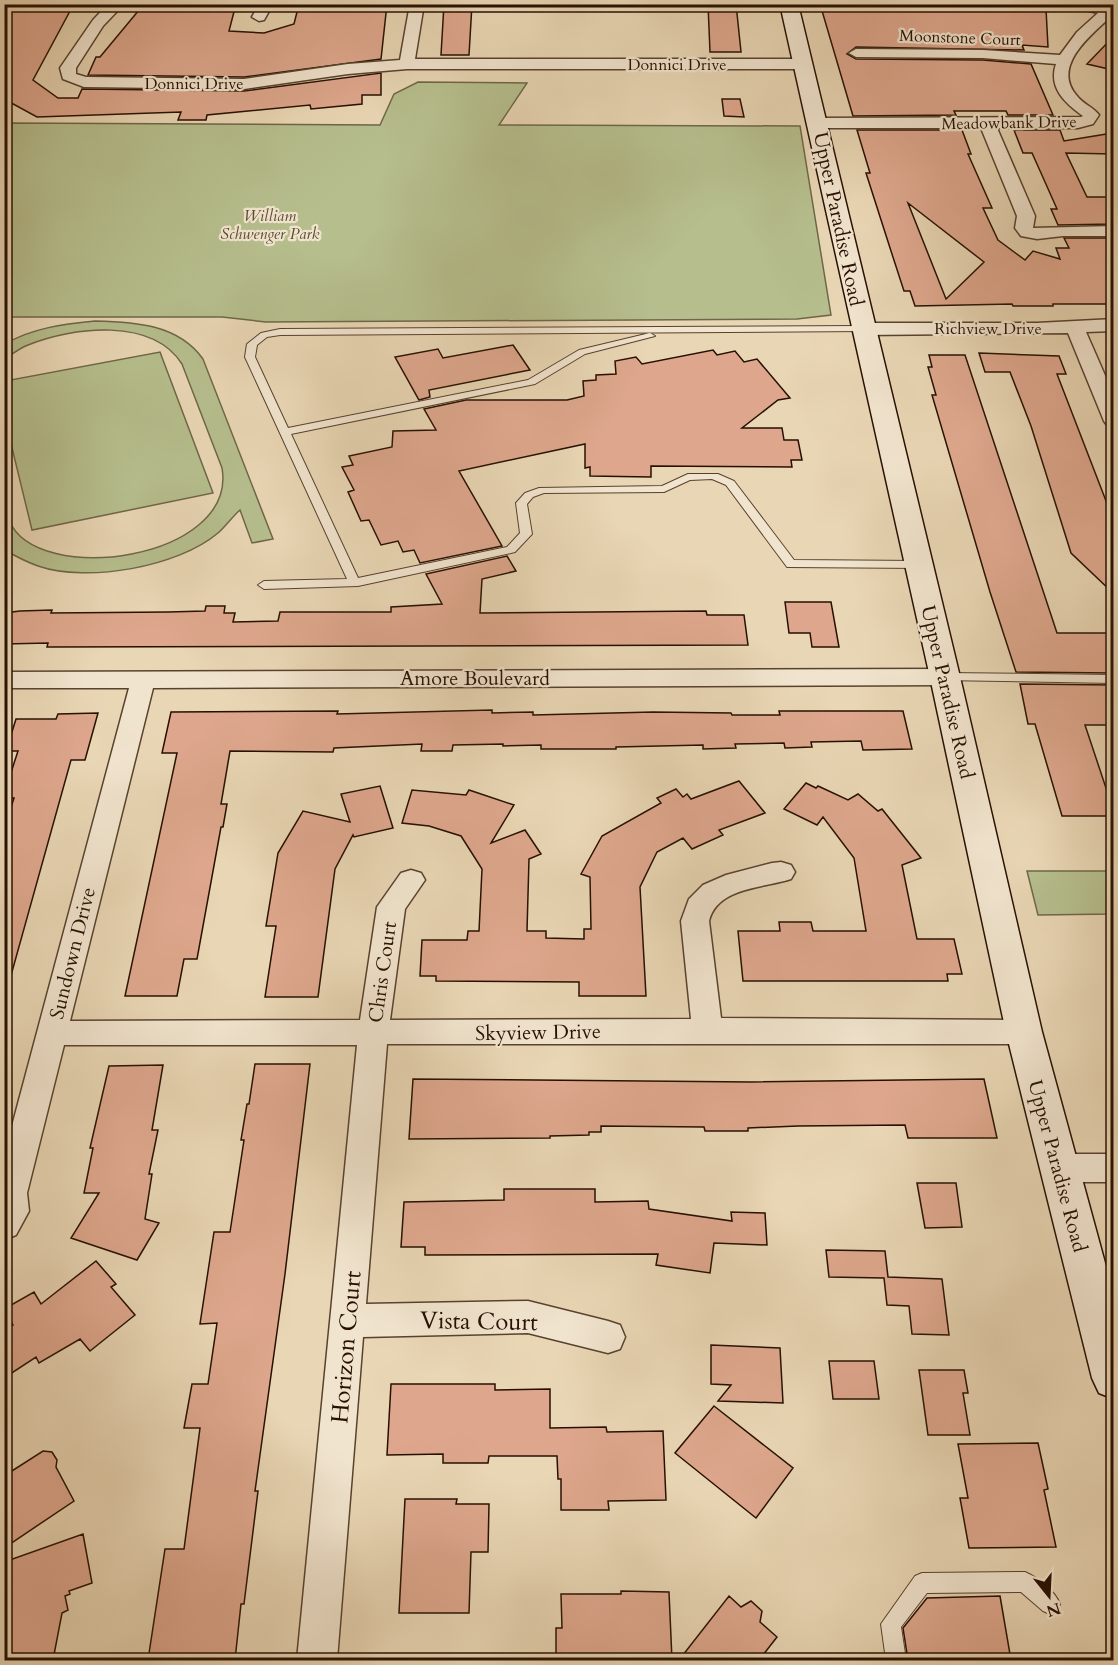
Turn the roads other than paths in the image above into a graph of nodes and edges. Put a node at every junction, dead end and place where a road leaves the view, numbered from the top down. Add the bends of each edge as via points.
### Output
1 (417, 4) edge
2 (789, 4) edge
3 (1077, 4) edge
4 (98, 5) edge
5 (116, 5) edge
6 (1111, 9) edge
7 (856, 54) dead end
8 (1063, 60) junction
9 (408, 64) junction
10 (803, 64) junction
11 (818, 123) junction
12 (987, 123) junction
13 (1113, 231) edge
14 (1113, 325) edge
15 (863, 328) junction
16 (1075, 328) junction
17 (675, 330) junction
18 (1113, 421) edge
19 (284, 432) junction
20 (919, 565) junction
21 (354, 582) junction
22 (264, 585) dead end
23 (945, 676) junction
24 (1113, 679) edge
25 (4, 680) edge
26 (143, 680) junction
27 (781, 872) dead end
28 (411, 880) dead end
29 (707, 1030) junction
30 (1024, 1032) junction
31 (53, 1033) junction
32 (373, 1034) junction
33 (1059, 1168) junction
34 (1113, 1168) edge
35 (4, 1225) edge
36 (349, 1321) junction
37 (608, 1337) dead end
38 (1113, 1378) edge
39 (1050, 1604) dead end
40 (317, 1660) edge
41 (896, 1660) edge

1 - 9 street
2 - 10 main road, Upper Paradise Road
3 - 6 street
4 - 5 street
5 - 9 street, Donnici Drive via 98,23 68,68 68,76 84,82 244,84
6 - 8 street
7 - 8 street, Moonstone Court via 983,54
8 - 12 street, Meadowbank Drive via 1063,87 1090,118 1078,123
9 - 10 street, Donnici Drive
10 - 11 main road, Upper Paradise Road
11 - 12 street, Meadowbank Drive
11 - 15 main road, Upper Paradise Road
12 - 13 street via 1026,216 1024,228 1028,232
14 - 16 street, Richview Drive
15 - 16 street, Richview Drive
15 - 17 lane
15 - 20 main road, Upper Paradise Road
16 - 18 street
17 - 19 lane via 582,352 531,382
17 - 19 lane via 267,334 253,342 249,356
19 - 21 lane
20 - 21 lane via 791,564 730,483 714,476 688,477 664,489 543,490 521,503 526,534 512,550
20 - 23 main road, Upper Paradise Road
21 - 22 lane
23 - 24 lane
23 - 26 street, Amore Boulevard
23 - 30 main road, Upper Paradise Road
25 - 26 street, Amore Boulevard
26 - 31 street, Sundown Drive
27 - 29 street via 750,876 720,889 699,905 695,921
28 - 32 street, Chris Court via 391,907
29 - 30 street, Skyview Drive
29 - 32 street, Skyview Drive
30 - 33 main road, Upper Paradise Road
31 - 32 street, Skyview Drive
31 - 35 street, Sundown Drive via 11,1193 13,1211
32 - 36 street, Horizon Court
33 - 34 street
33 - 38 main road, Upper Paradise Road
36 - 37 street, Vista Court via 528,1317
36 - 40 street, Horizon Court
39 - 41 lane via 1025,1582 922,1583 891,1624

